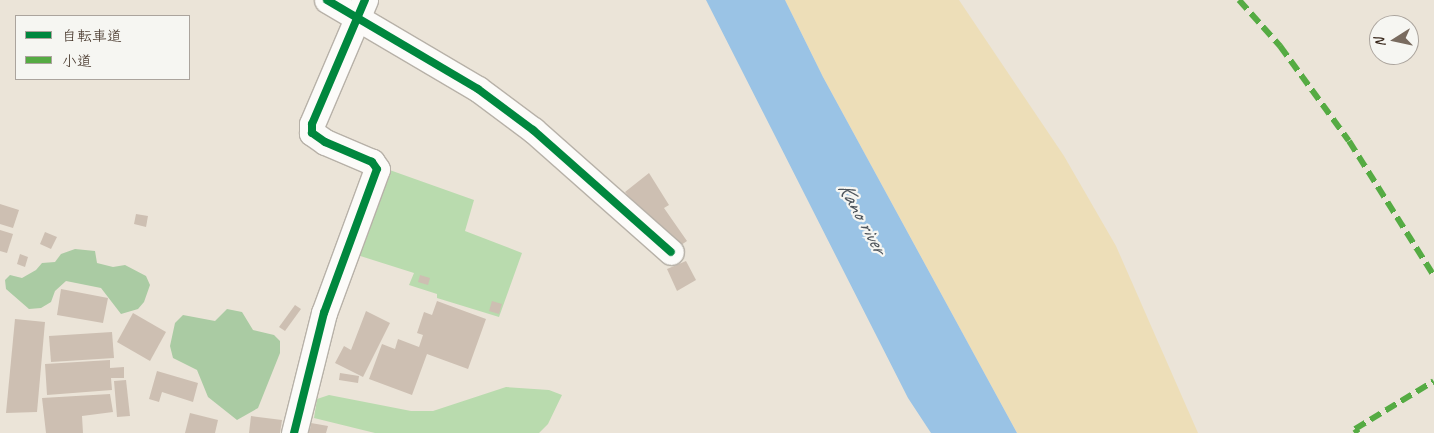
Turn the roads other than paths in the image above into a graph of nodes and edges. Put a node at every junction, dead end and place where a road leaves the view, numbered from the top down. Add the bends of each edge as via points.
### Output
1 (327, 0) edge
2 (362, 10) edge
3 (671, 252) dead end
4 (294, 433) edge

1 - 2 street
2 - 3 street via 525,124
2 - 4 street via 312,124 312,133 372,162 377,169 324,313

